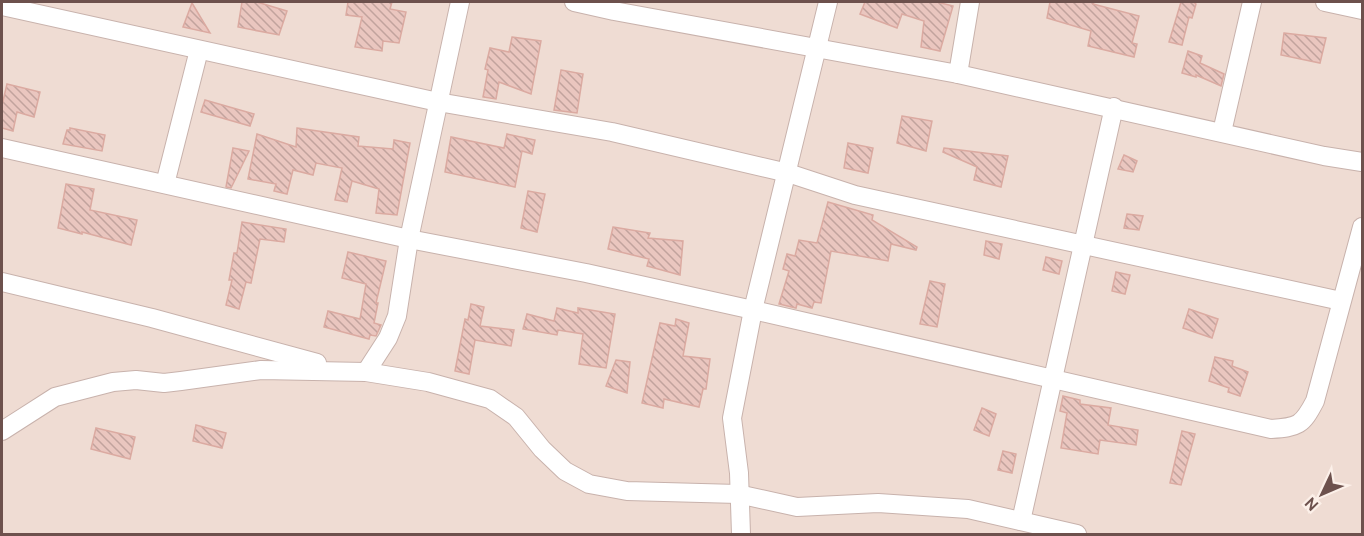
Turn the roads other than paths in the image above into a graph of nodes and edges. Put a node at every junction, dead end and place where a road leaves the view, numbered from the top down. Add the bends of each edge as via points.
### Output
1 (460, 2) edge
2 (574, 2) edge
3 (828, 2) edge
4 (970, 2) edge
5 (1252, 2) edge
6 (1325, 2) edge
7 (8, 5) edge
8 (1362, 10) edge
9 (818, 48) junction
10 (199, 50) junction
11 (958, 74) junction
12 (438, 102) junction
13 (1114, 107) junction
14 (1222, 132) junction
15 (2, 148) edge
16 (1362, 162) edge
17 (788, 173) junction
18 (165, 184) junction
19 (1362, 227) edge
20 (409, 239) junction
21 (1083, 243) junction
22 (2, 282) edge
23 (1341, 301) junction
24 (753, 310) junction
25 (342, 370) junction
26 (366, 372) junction
27 (1051, 380) junction
28 (2, 431) edge
29 (738, 494) junction
30 (1021, 521) junction
31 (741, 534) edge
32 (1074, 534) edge

1 - 12 street
2 - 9 street
3 - 9 street
4 - 11 street
5 - 14 street
6 - 8 street
7 - 10 street
9 - 11 street
9 - 17 street
10 - 12 street
10 - 18 street
11 - 13 street
12 - 17 street via 612,132
12 - 20 street
13 - 14 street
13 - 21 street
14 - 16 street
15 - 18 street
17 - 21 street via 855,195
17 - 24 street
18 - 20 street
19 - 23 street
20 - 24 street
20 - 26 street via 397,316
21 - 23 street
21 - 27 street
22 - 25 street
23 - 27 street via 1315,402 1305,419 1290,427 1271,429
24 - 27 street
24 - 29 street via 732,418
25 - 26 street
25 - 28 street via 261,370 173,382 113,382 55,397
26 - 29 street via 428,382 490,399 516,417 565,471 589,484 627,491
27 - 30 street
29 - 30 street via 797,507 878,503 968,509
29 - 31 street
30 - 32 street

